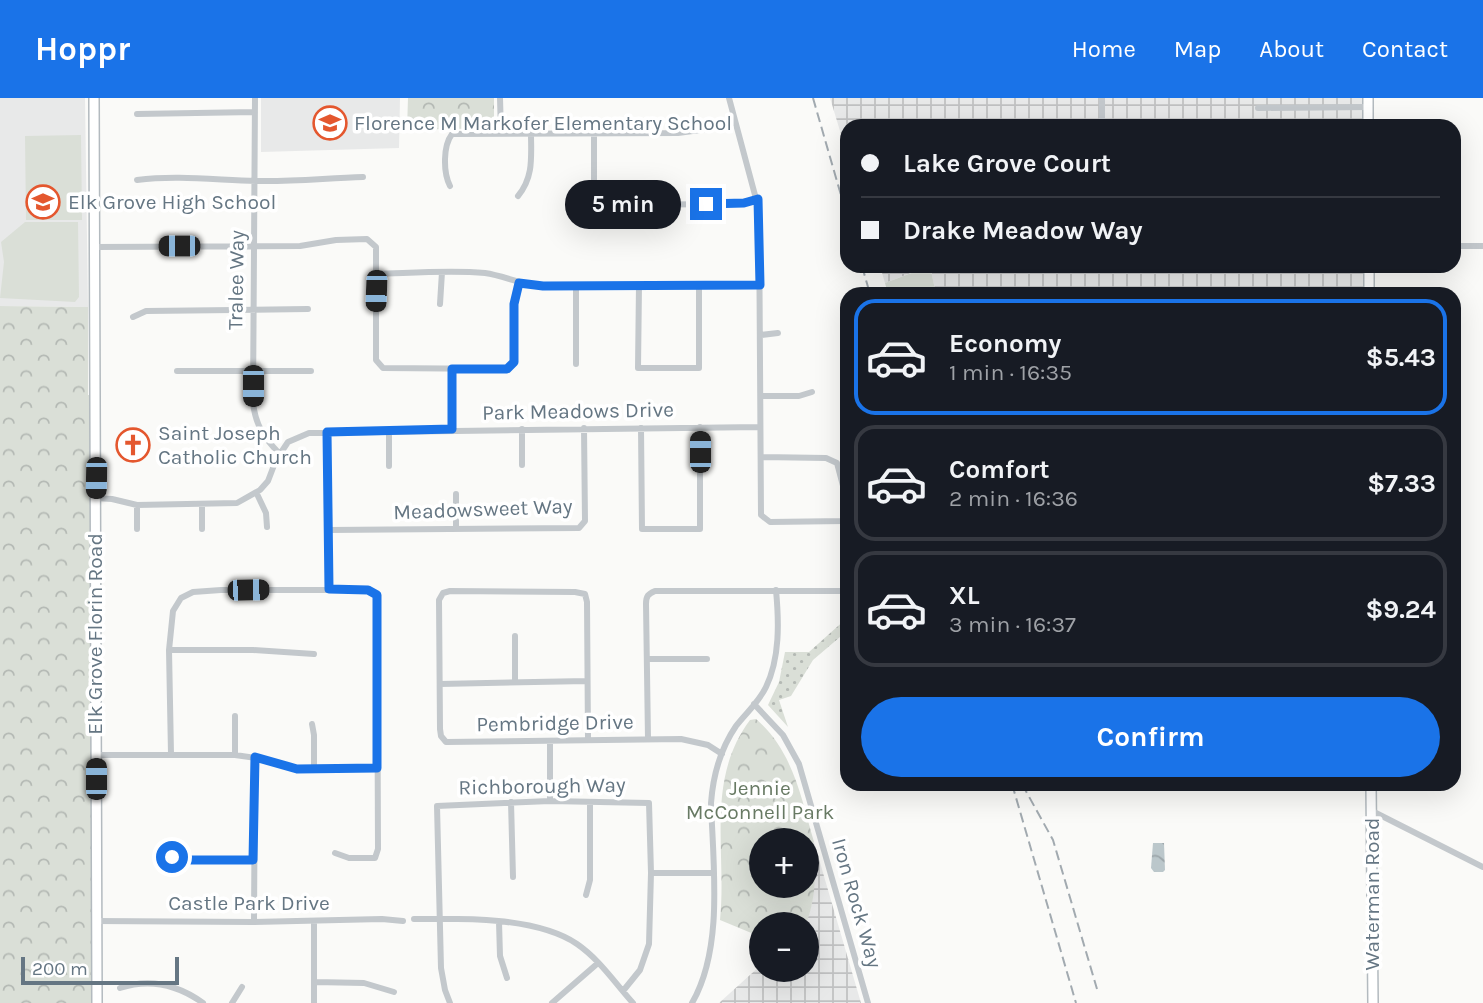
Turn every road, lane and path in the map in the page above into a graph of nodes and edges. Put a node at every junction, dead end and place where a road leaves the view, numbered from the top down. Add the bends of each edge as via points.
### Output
1 (94, 98) edge
2 (255, 98) edge
3 (500, 98) edge
4 (729, 98) edge
5 (1102, 98) edge
6 (1368, 102) edge
7 (1258, 108) dead end
8 (255, 112) junction
9 (137, 114) dead end
10 (1102, 119) edge
11 (734, 122) junction
12 (500, 133) junction
13 (531, 133) junction
14 (594, 134) junction
15 (363, 177) dead end
16 (137, 180) dead end
17 (255, 181) junction
18 (450, 186) dead end
19 (518, 196) dead end
20 (758, 199) junction
21 (253, 246) junction
22 (1461, 246) edge
23 (1483, 246) edge
24 (95, 247) junction
25 (442, 272) junction
26 (376, 274) junction
27 (519, 283) junction
28 (639, 285) junction
29 (699, 285) junction
30 (760, 285) junction
31 (576, 286) junction
32 (440, 304) dead end
33 (252, 309) junction
34 (308, 309) dead end
35 (133, 317) dead end
36 (778, 332) dead end
37 (761, 335) junction
38 (576, 364) dead end
39 (452, 369) junction
40 (311, 370) dead end
41 (177, 371) dead end
42 (253, 371) junction
43 (812, 393) dead end
44 (761, 396) junction
45 (700, 427) junction
46 (760, 427) junction
47 (584, 428) junction
48 (641, 428) junction
49 (452, 429) junction
50 (522, 429) junction
51 (389, 431) junction
52 (327, 432) junction
53 (279, 453) junction
54 (761, 457) junction
55 (522, 465) dead end
56 (389, 466) dead end
57 (840, 474) edge
58 (257, 494) junction
59 (456, 494) dead end
60 (95, 498) junction
61 (202, 504) junction
62 (137, 505) junction
63 (840, 521) edge
64 (267, 527) dead end
65 (456, 528) junction
66 (137, 529) dead end
67 (202, 529) dead end
68 (329, 530) junction
69 (329, 589) junction
70 (776, 590) junction
71 (840, 591) edge
72 (515, 636) dead end
73 (169, 650) junction
74 (314, 654) dead end
75 (648, 659) junction
76 (708, 659) dead end
77 (586, 681) junction
78 (515, 682) junction
79 (440, 684) junction
80 (754, 704) junction
81 (235, 716) dead end
82 (312, 724) dead end
83 (648, 739) junction
84 (588, 740) junction
85 (550, 742) junction
86 (171, 754) junction
87 (722, 754) junction
88 (96, 755) junction
89 (235, 755) junction
90 (255, 757) junction
91 (314, 768) junction
92 (377, 768) junction
93 (1371, 791) edge
94 (550, 801) junction
95 (511, 802) junction
96 (590, 802) junction
97 (1371, 811) junction
98 (335, 853) dead end
99 (172, 857) dead end
100 (253, 860) junction
101 (1483, 867) edge
102 (651, 873) junction
103 (713, 873) junction
104 (513, 877) dead end
105 (586, 895) dead end
106 (441, 918) junction
107 (414, 919) dead end
108 (96, 921) junction
109 (314, 921) junction
110 (403, 921) dead end
111 (254, 922) junction
112 (499, 922) junction
113 (598, 963) junction
114 (508, 978) dead end
115 (315, 982) junction
116 (242, 987) dead end
117 (120, 988) dead end
118 (394, 992) dead end
119 (623, 992) junction
120 (97, 1003) edge
121 (204, 1003) edge
122 (232, 1003) edge
123 (314, 1003) edge
124 (450, 1003) edge
125 (552, 1003) edge
126 (633, 1003) edge
127 (692, 1003) edge
128 (868, 1003) edge
129 (1373, 1003) edge

1 - 24 main road, Elk Grove Florin Road
2 - 8 street, Tralee Way
3 - 12 street
4 - 11 street
5 - 10 street
6 - 7 street
8 - 9 street
8 - 17 street, Tralee Way
11 - 14 street via 689,132
11 - 20 street
12 - 13 street
12 - 18 street via 452,134 446,142
13 - 14 street
13 - 19 street via 531,172
14 - 20 street via 594,196 599,205 733,204
15 - 17 street
16 - 17 street
17 - 21 street, Tralee Way
20 - 30 street
21 - 24 street
21 - 26 street via 367,239 376,247
21 - 33 street, Tralee Way
22 - 23 street
24 - 60 main road, Elk Grove Florin Road
25 - 26 street
25 - 27 street via 489,274
25 - 32 street
26 - 39 street via 376,360 383,368
27 - 31 street
27 - 39 street via 514,304 514,362 507,369
28 - 29 street
28 - 29 street via 639,368 699,368
28 - 31 street
29 - 30 street
30 - 37 street
31 - 38 street
33 - 34 street
33 - 35 street via 146,311
33 - 42 street, Tralee Way
36 - 37 street
37 - 44 street
39 - 49 street
40 - 42 street
41 - 42 street
42 - 53 street, Tralee Way via 257,423
43 - 44 street
44 - 46 street
45 - 46 street, Park Meadows Drive
45 - 48 street, Park Meadows Drive
45 - 48 street via 700,529 642,529
46 - 54 street
47 - 48 street, Park Meadows Drive
47 - 50 street, Park Meadows Drive
47 - 65 street, Meadowsweet Way via 585,521 579,528
49 - 50 street, Park Meadows Drive
49 - 51 street, Park Meadows Drive
50 - 55 street
51 - 52 street, Park Meadows Drive
51 - 56 street
52 - 53 street, Park Meadows Drive via 303,434
52 - 68 street
53 - 58 street via 268,481
54 - 57 street via 826,458 837,463
54 - 63 street via 761,515 771,522
58 - 61 street via 237,503
58 - 64 street
59 - 65 street
60 - 62 street
60 - 88 main road, Elk Grove Florin Road
61 - 62 street
61 - 67 street
62 - 66 street
65 - 68 street, Meadowsweet Way
68 - 69 street
69 - 73 street via 188,594 173,611
69 - 92 street via 368,590 377,595
70 - 71 street
70 - 75 street via 649,593
70 - 80 street via 775,663 768,685
72 - 78 street
73 - 74 street
73 - 86 street
75 - 76 street
75 - 83 street
77 - 78 street
77 - 79 street via 585,594 450,591 439,600
77 - 84 street
78 - 79 street
79 - 85 street, Pembridge Drive via 440,733 446,742
80 - 87 street
80 - 128 street, Iron Rock Way via 783,735 799,764
81 - 89 street
82 - 91 street
83 - 84 street, Pembridge Drive
83 - 87 street, Pembridge Drive via 690,740
84 - 85 street, Pembridge Drive
85 - 94 street
86 - 88 street
86 - 89 street
87 - 103 street via 711,803
88 - 108 main road, Elk Grove Florin Road
89 - 90 street
90 - 91 street via 291,768
90 - 100 street
91 - 92 street
92 - 98 street via 375,858
93 - 97 main road, Waterman Road
94 - 95 street, Richborough Way
94 - 96 street, Richborough Way
95 - 104 street
95 - 106 street, Richborough Way via 437,806
96 - 102 street, Richborough Way via 649,803
96 - 105 street
97 - 101 street
97 - 129 main road, Waterman Road
99 - 100 street
100 - 111 street
102 - 103 street
102 - 119 street, Richborough Way via 647,951 640,970
103 - 127 street via 710,957
106 - 107 street
106 - 112 street
106 - 124 street via 442,978
108 - 111 street, Castle Park Drive
108 - 120 main road, Elk Grove Florin Road
109 - 110 street, Castle Park Drive
109 - 111 street, Castle Park Drive
109 - 115 street
112 - 113 street via 556,932
112 - 114 street via 500,956
113 - 119 street
113 - 125 street
115 - 118 street via 364,983
115 - 123 street
116 - 122 street
117 - 121 street via 160,984
119 - 126 street

